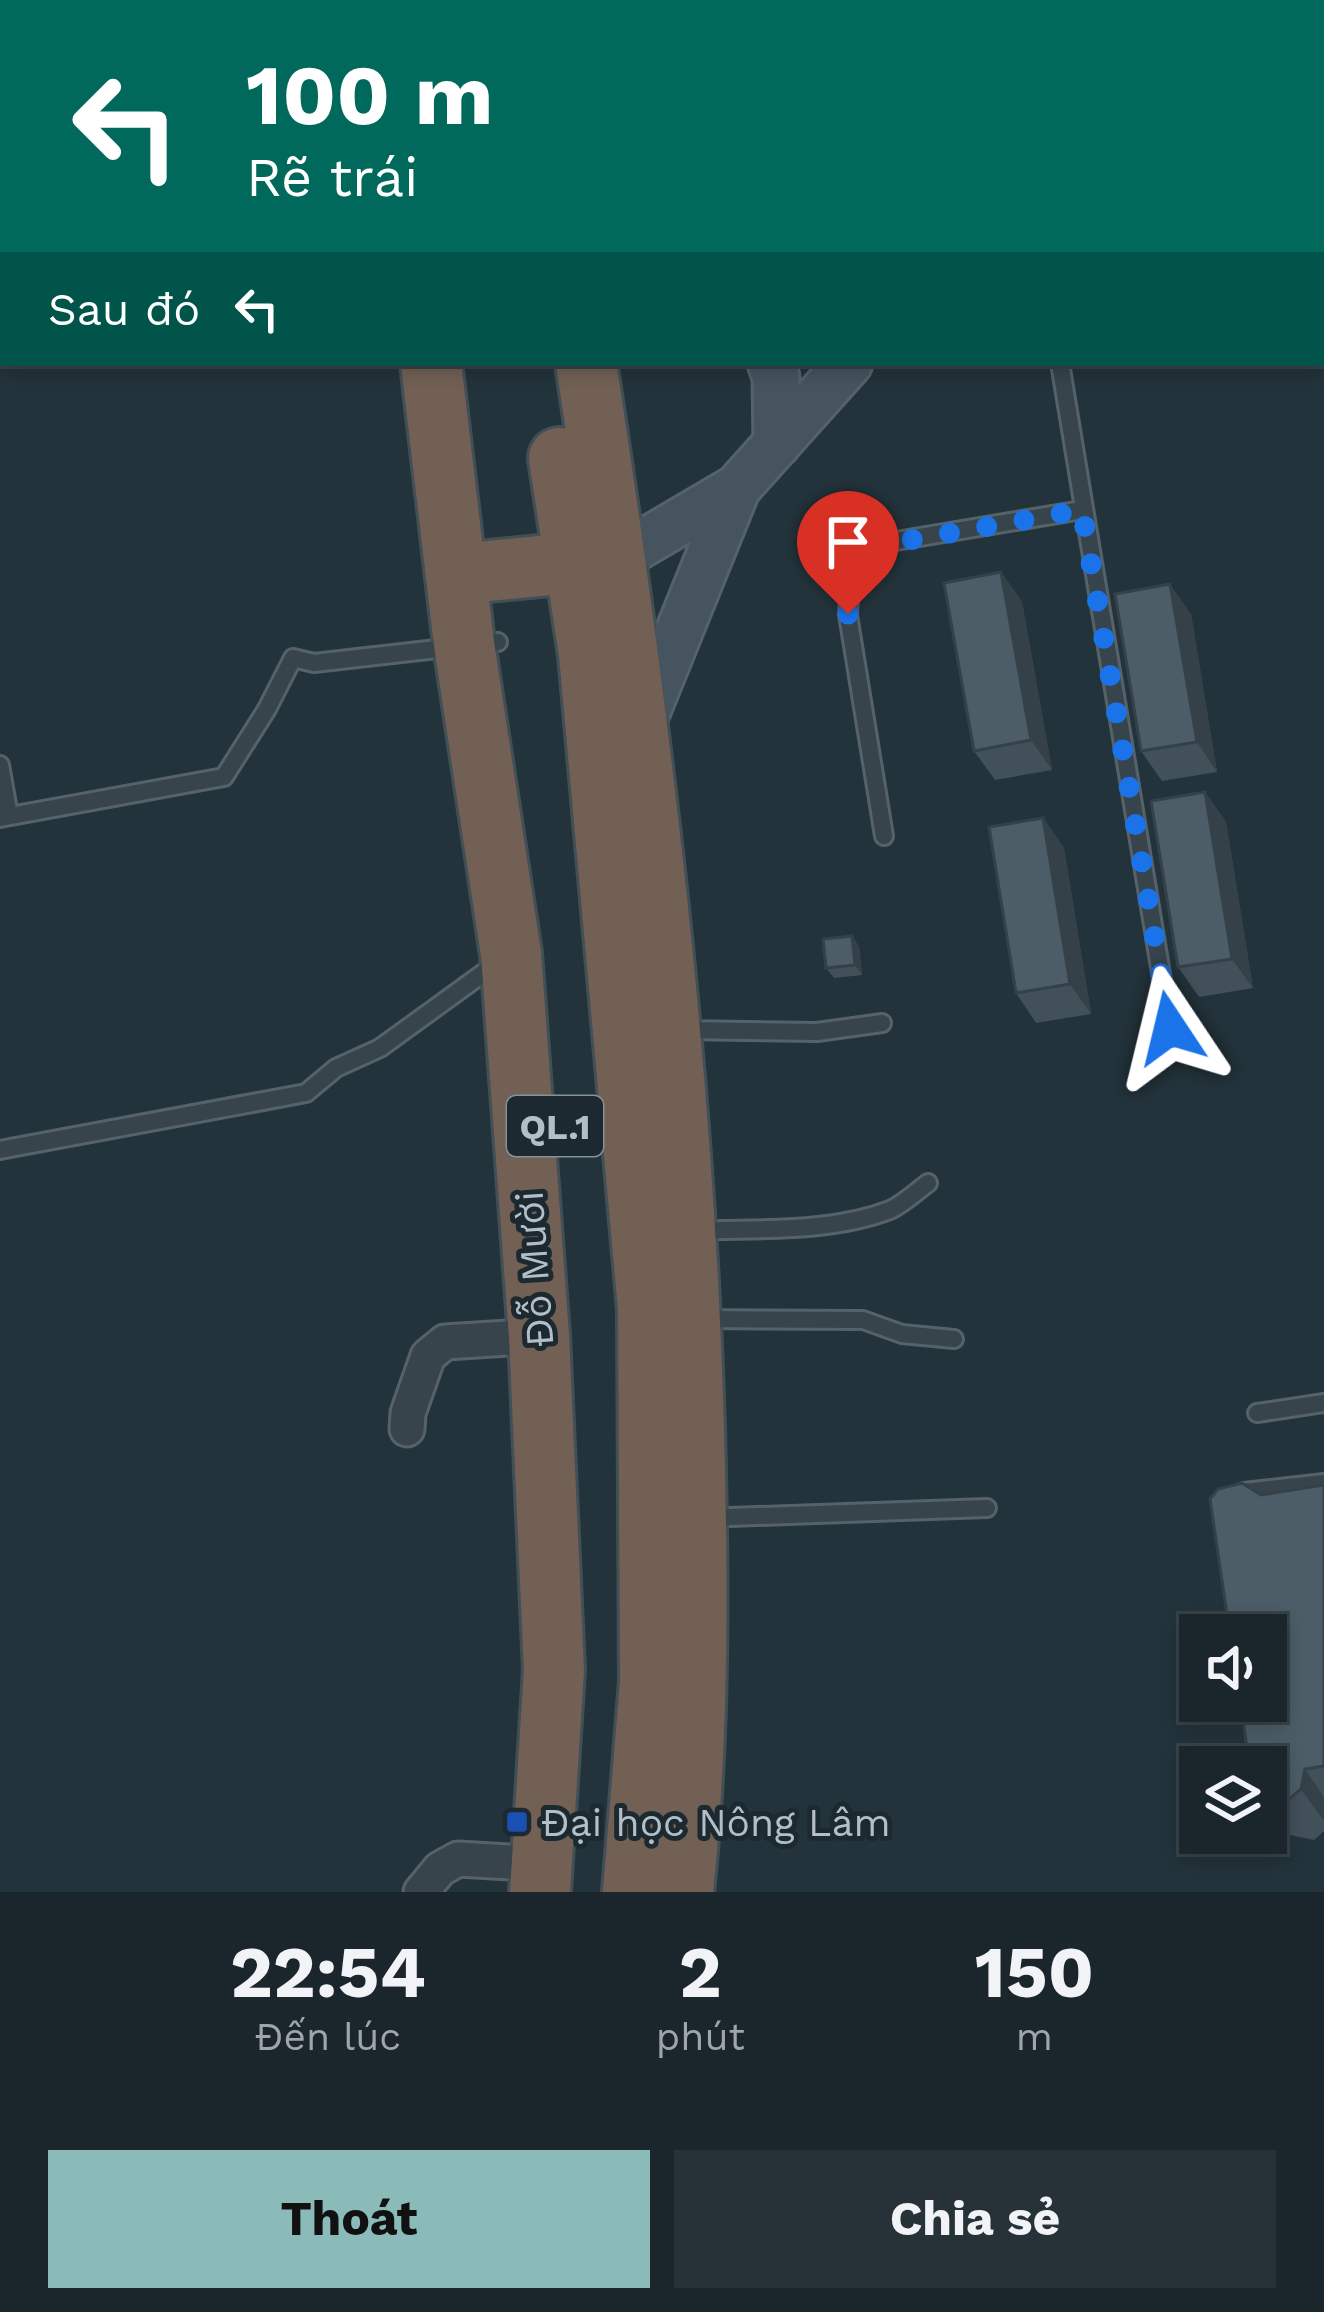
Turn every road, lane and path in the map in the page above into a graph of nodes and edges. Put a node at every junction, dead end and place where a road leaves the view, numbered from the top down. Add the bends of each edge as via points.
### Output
1 (432, 366) edge
2 (467, 366) edge
3 (547, 366) edge
4 (586, 366) edge
5 (772, 366) edge
6 (846, 366) edge
7 (1060, 366) edge
8 (777, 444) junction
9 (737, 488) junction
10 (1082, 510) junction
11 (595, 561) junction
12 (474, 573) junction
13 (481, 643) junction
14 (640, 728) junction
15 (0, 765) edge
16 (5, 817) edge
17 (884, 836) dead end
18 (511, 954) junction
19 (882, 1023) dead end
20 (1170, 1028) dead end
21 (668, 1029) junction
22 (0, 1150) edge
23 (928, 1184) dead end
24 (688, 1231) junction
25 (691, 1318) junction
26 (539, 1336) junction
27 (954, 1340) dead end
28 (1324, 1403) edge
29 (1257, 1413) dead end
30 (407, 1429) dead end
31 (1324, 1483) edge
32 (1244, 1492) edge
33 (987, 1508) dead end
34 (696, 1518) junction
35 (554, 1883) edge
36 (421, 1892) edge
37 (633, 1892) edge
38 (682, 1892) edge

1 - 12 highway, Đỗ Mười / QL.1
2 - 12 highway, Đỗ Mười / QL.1
3 - 11 highway, QL.1
4 - 11 highway, QL.1
5 - 8 street
6 - 8 street
7 - 10 lane
8 - 9 street
9 - 11 street
9 - 14 street
10 - 17 lane via 890,542 862,558 849,585 848,614
10 - 20 lane
11 - 12 highway
11 - 14 highway, QL.1
11 - 37 highway, QL.1 via 589,654 648,1309 650,1682
12 - 13 highway, Đỗ Mười / QL.1
13 - 16 lane via 314,663 293,658 224,777
13 - 18 highway, Đỗ Mười / QL.1
13 - 35 highway, Đỗ Mười / QL.1 via 537,922 574,1341 590,1640
14 - 21 highway, QL.1
15 - 16 lane
18 - 22 lane via 306,1093
18 - 26 highway, Đỗ Mười / QL.1
19 - 21 lane via 817,1032
21 - 24 highway, QL.1
23 - 24 lane via 893,1209 861,1217
24 - 25 highway, QL.1
25 - 27 lane via 863,1320
25 - 34 highway, QL.1
26 - 30 street via 445,1342 428,1355
26 - 35 highway, Đỗ Mười / QL.1
28 - 29 lane
31 - 32 lane
33 - 34 lane
34 - 38 highway, QL.1 via 695,1724
35 - 36 street via 458,1859

